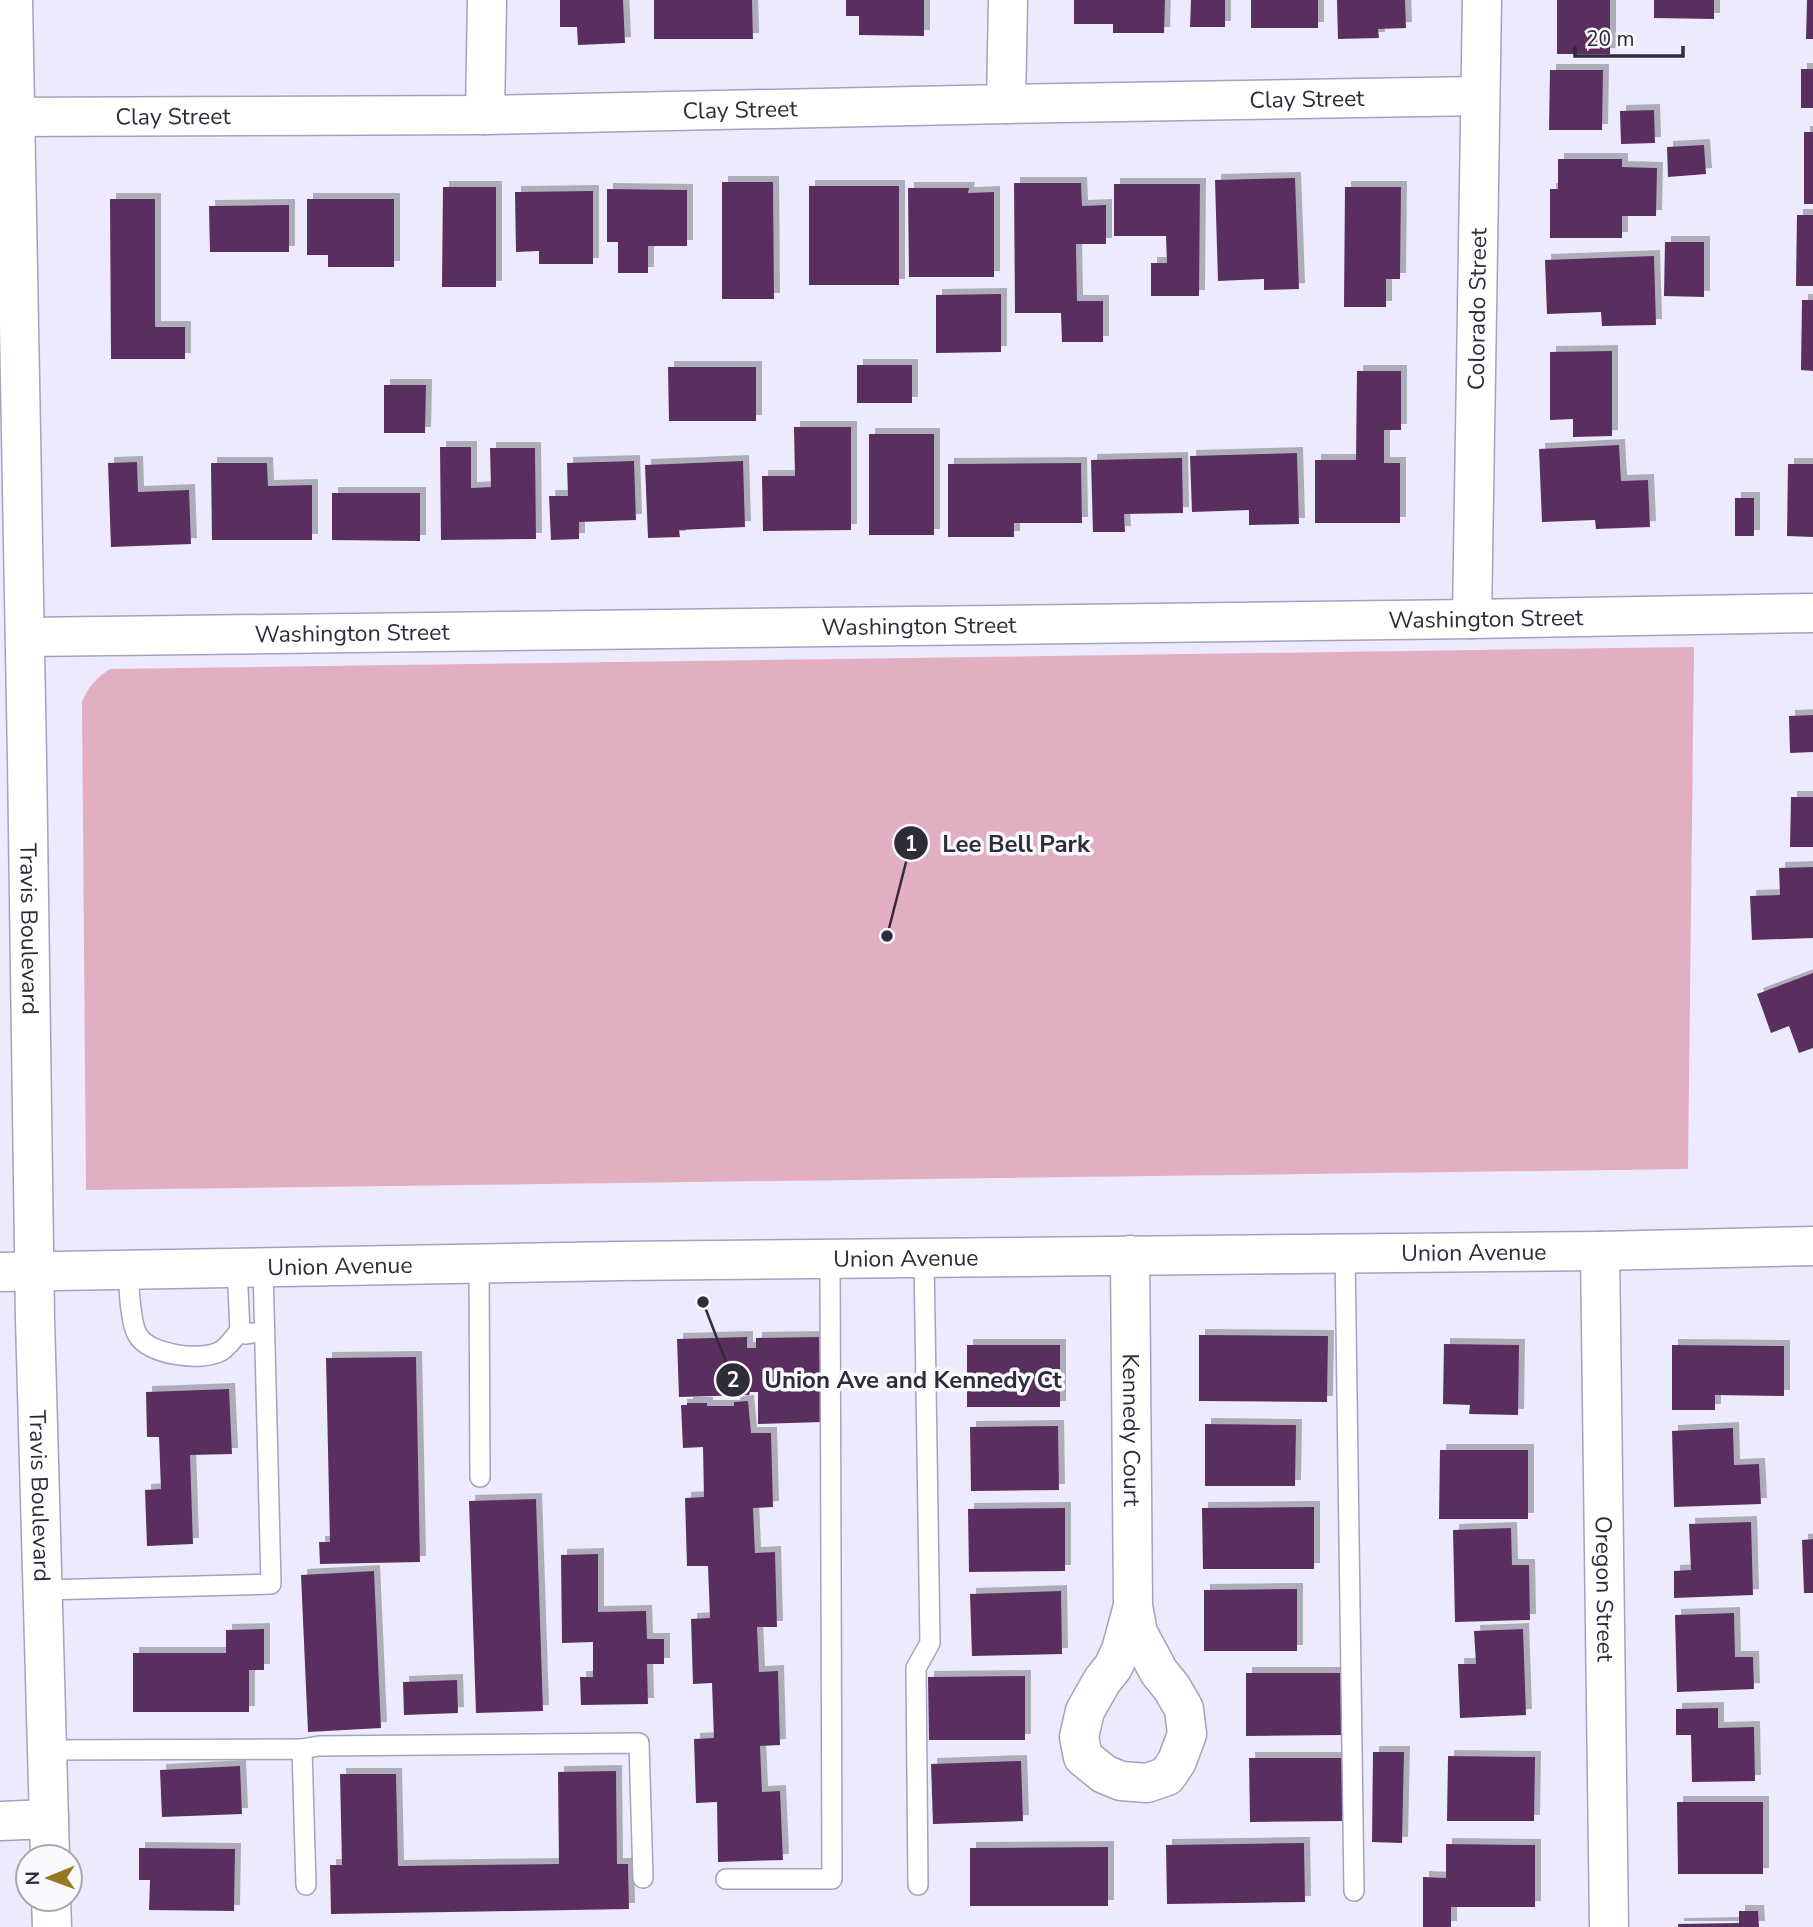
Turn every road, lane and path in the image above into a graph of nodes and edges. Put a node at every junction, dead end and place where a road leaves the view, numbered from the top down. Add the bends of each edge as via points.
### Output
1 (13, 0) edge
2 (487, 0) edge
3 (1008, 0) edge
4 (1482, 0) edge
5 (1480, 96) junction
6 (1006, 104) junction
7 (485, 115) junction
8 (8, 117) edge
9 (1813, 613) edge
10 (1472, 619) junction
11 (21, 643) junction
12 (1813, 1246) edge
13 (1600, 1251) junction
14 (1345, 1253) junction
15 (1130, 1255) junction
16 (924, 1257) junction
17 (830, 1258) junction
18 (479, 1263) junction
19 (250, 1267) junction
20 (128, 1270) junction
21 (17, 1272) edge
22 (240, 1332) junction
23 (264, 1333) junction
24 (480, 1477) dead end
25 (43, 1590) junction
26 (1132, 1606) dead end
27 (302, 1749) junction
28 (47, 1750) junction
29 (49, 1819) junction
30 (0, 1821) edge
31 (50, 1843) edge
32 (643, 1878) dead end
33 (726, 1879) dead end
34 (306, 1885) dead end
35 (918, 1885) dead end
36 (1354, 1891) dead end
37 (1609, 1927) edge

1 - 8 street, Travis Boulevard
2 - 7 street
3 - 6 street
4 - 5 street, Colorado Street
5 - 6 street, Clay Street
5 - 10 street, Colorado Street
6 - 7 street, Clay Street
7 - 8 street, Clay Street
8 - 11 street, Travis Boulevard
9 - 10 street, Washington Street
10 - 11 street, Washington Street
11 - 21 street, Travis Boulevard
12 - 13 street, Union Avenue
13 - 14 street, Union Avenue
13 - 37 street, Oregon Street
14 - 15 street, Union Avenue
14 - 36 lane
15 - 16 street, Union Avenue
15 - 26 street, Kennedy Court
16 - 17 street, Union Avenue
16 - 35 lane via 930,1643 916,1668
17 - 18 street, Union Avenue
17 - 33 lane via 832,1879
18 - 19 street, Union Avenue
18 - 24 lane
19 - 20 street, Union Avenue
19 - 22 lane
19 - 23 lane
20 - 21 street, Union Avenue
20 - 22 lane via 137,1336 155,1350 193,1357 212,1353 221,1351
21 - 25 street, Travis Boulevard
22 - 23 lane
23 - 25 lane via 271,1584
25 - 28 street, Travis Boulevard
27 - 28 lane
27 - 32 lane via 639,1742
27 - 34 lane
28 - 29 street, Travis Boulevard
29 - 30 street
29 - 31 street, Travis Boulevard

